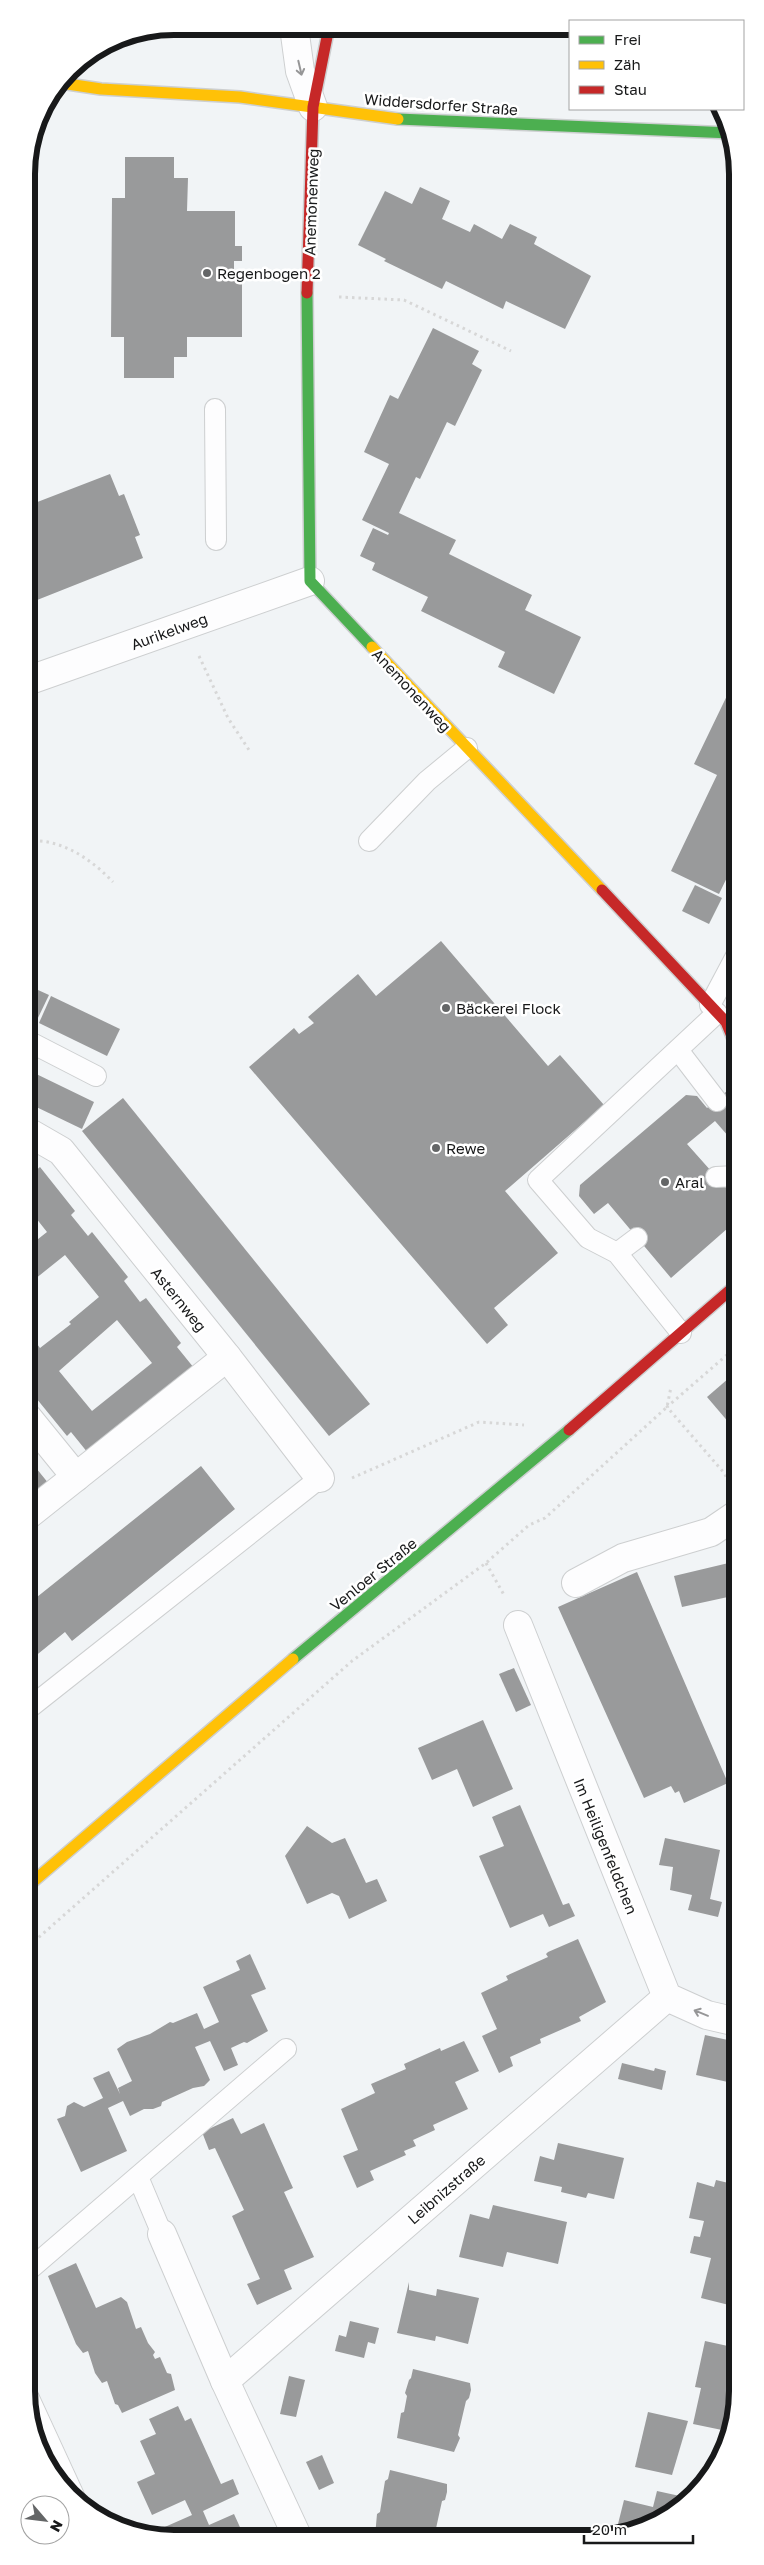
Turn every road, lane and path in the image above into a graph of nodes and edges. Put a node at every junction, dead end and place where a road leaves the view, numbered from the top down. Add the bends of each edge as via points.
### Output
1 (295, 35) edge
2 (327, 35) edge
3 (68, 84) edge
4 (313, 107) junction
5 (723, 133) edge
6 (307, 296) junction
7 (511, 351) dead end
8 (215, 409) dead end
9 (216, 540) dead end
10 (310, 581) junction
11 (186, 625) junction
12 (35, 678) edge
13 (468, 748) junction
14 (252, 753) dead end
15 (369, 841) dead end
16 (35, 842) edge
17 (113, 882) dead end
18 (729, 998) edge
19 (725, 1022) edge
20 (35, 1045) edge
21 (678, 1050) junction
22 (96, 1076) dead end
23 (717, 1101) dead end
24 (35, 1136) edge
25 (637, 1238) dead end
26 (618, 1253) junction
27 (729, 1291) edge
28 (681, 1333) junction
29 (729, 1353) edge
30 (227, 1357) junction
31 (667, 1407) junction
32 (35, 1427) edge
33 (572, 1428) junction
34 (76, 1477) junction
35 (320, 1478) junction
36 (729, 1486) edge
37 (35, 1509) edge
38 (729, 1511) edge
39 (576, 1583) dead end
40 (518, 1625) dead end
41 (35, 1702) edge
42 (35, 1880) edge
43 (35, 1940) edge
44 (667, 1997) junction
45 (729, 2020) edge
46 (286, 2049) dead end
47 (138, 2177) junction
48 (162, 2234) joint
49 (35, 2265) edge
50 (225, 2381) junction
51 (38, 2417) edge
52 (66, 2478) edge
53 (294, 2530) edge

1 -> 4 street via 300,71
2 - 4 street, Anemonenweg
3 - 4 street, Widdersdorfer Straße via 240,97
4 - 5 street, Widdersdorfer Straße via 390,119
4 - 6 street, Anemonenweg
6 - 7 path via 404,300
6 - 10 street, Anemonenweg
8 - 9 lane
10 - 11 street, Aurikelweg
10 - 13 street, Anemonenweg
11 - 12 street, Aurikelweg
11 - 14 path via 216,695
13 - 15 lane via 427,781
13 - 19 street, Anemonenweg
16 - 17 path via 63,846 91,862
18 - 19 lane
19 - 21 lane
20 - 22 lane
21 - 23 lane
21 - 26 lane via 538,1180 588,1238
24 - 30 street, Asternweg via 61,1151
25 - 26 lane
26 - 28 lane
27 - 28 street, Venloer Straße
28 - 31 path
28 - 33 street, Venloer Straße
29 - 31 path
30 - 34 street
30 - 35 street, Asternweg
31 - 36 path via 725,1474
31 - 43 path via 545,1518 529,1525 486,1563 352,1661
32 - 34 street
33 - 35 path via 479,1422 349,1479
33 - 42 street, Venloer Straße via 316,1639
34 - 37 street
35 - 41 lane
38 - 39 street via 711,1532 623,1558
40 - 44 street, Im Heiligenfeldchen
45 -> 44 street via 707,2016
44 - 50 street, Leibnizstraße
46 - 47 lane
47 - 48 lane
47 - 49 lane
48 - 50 street
50 - 53 street
51 - 52 lane

